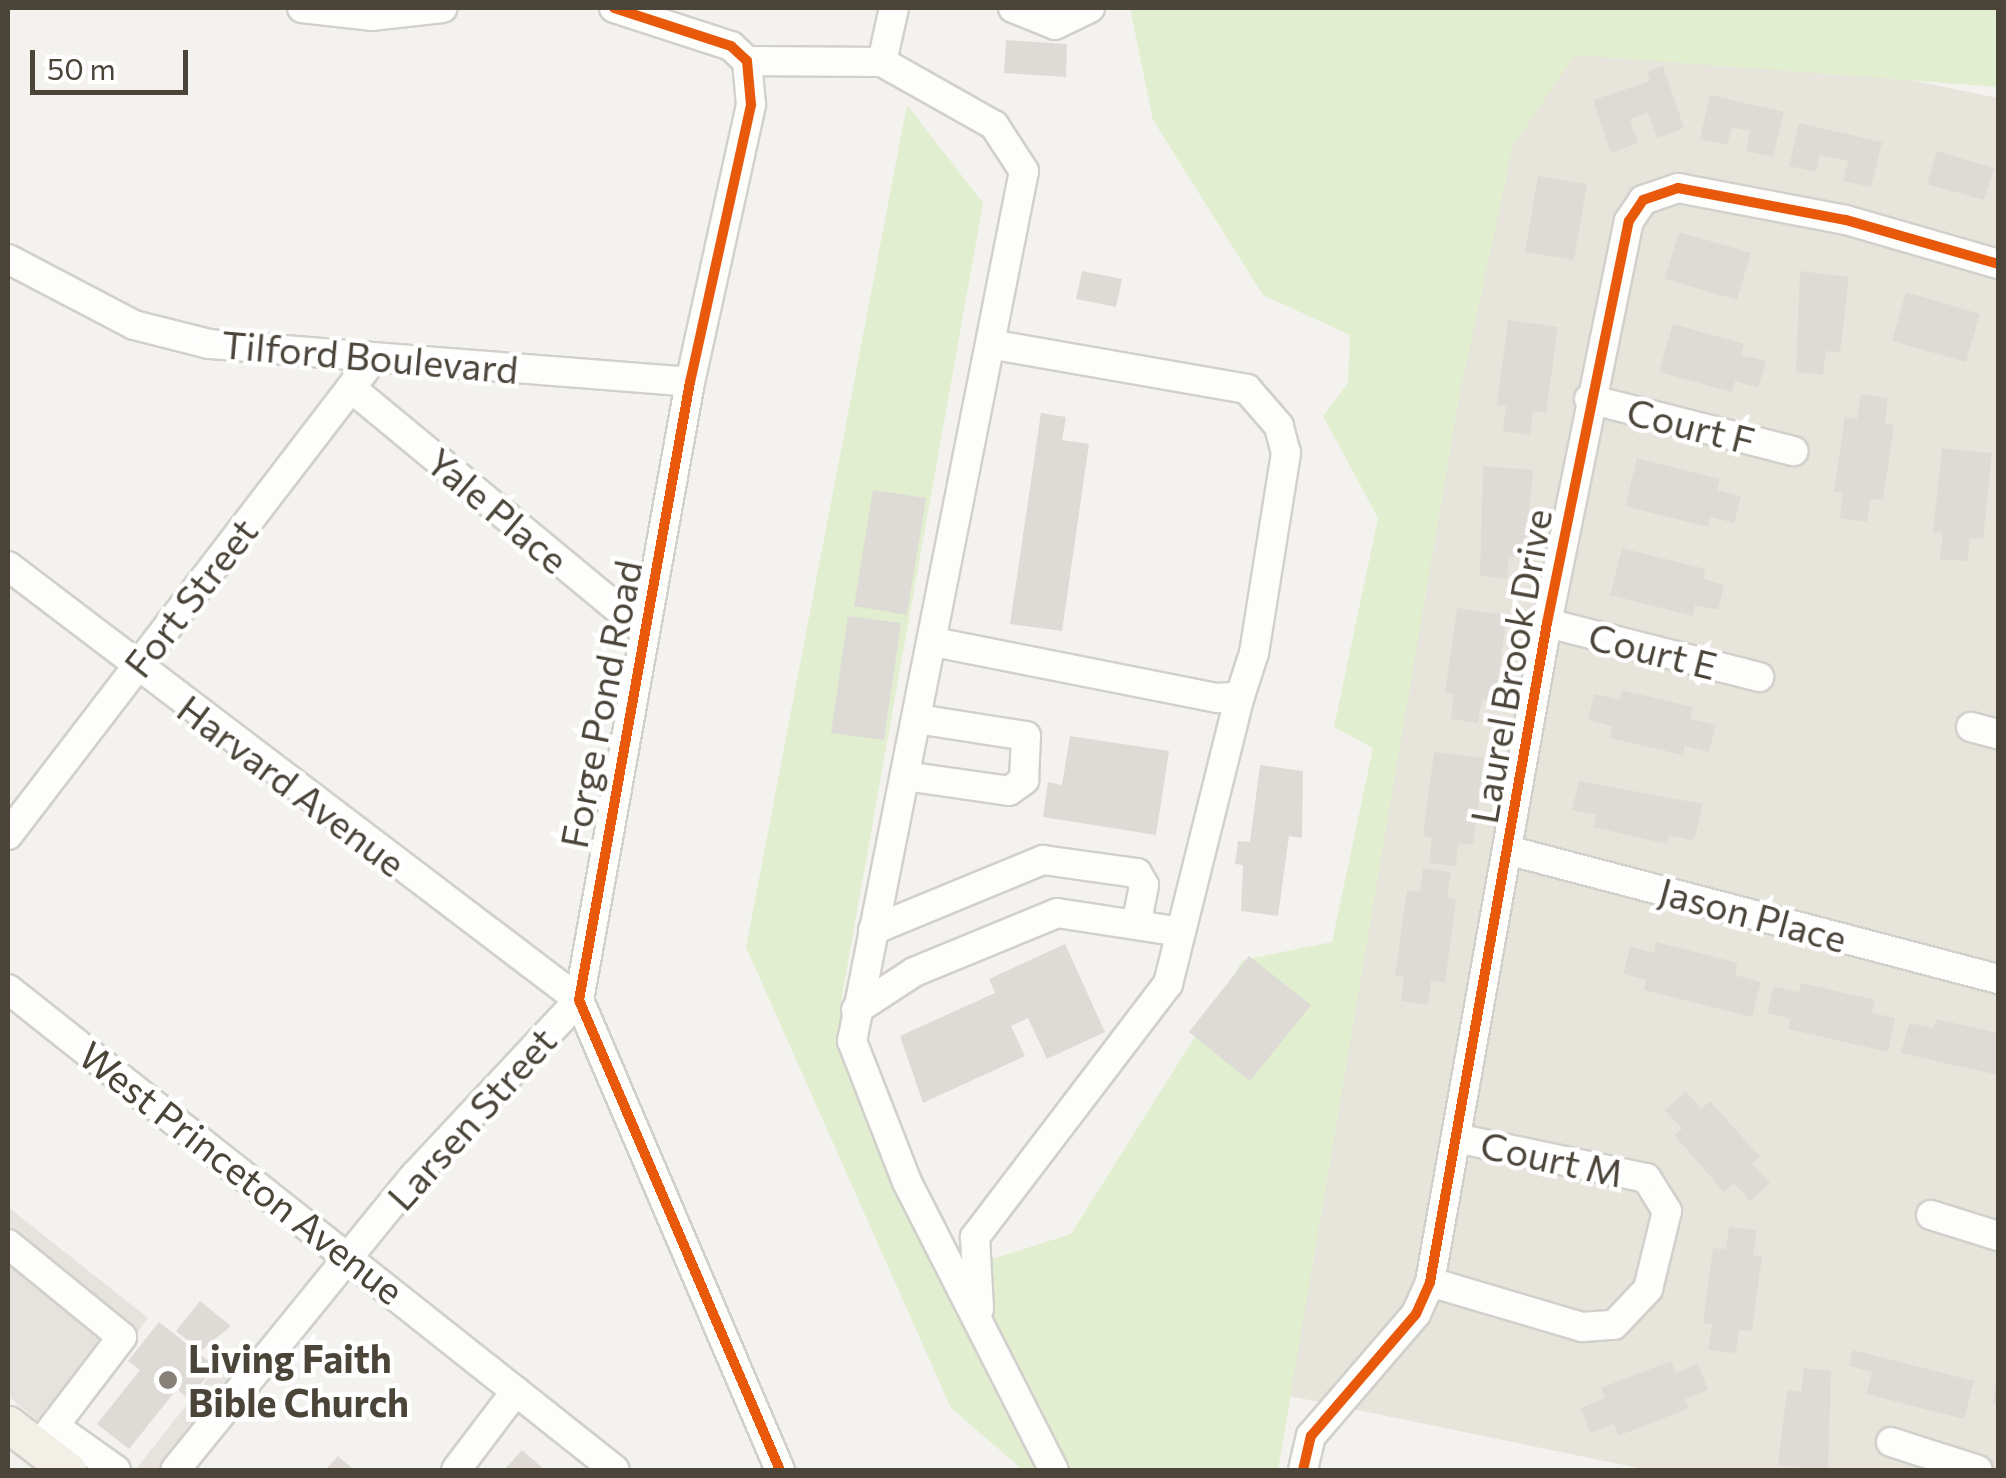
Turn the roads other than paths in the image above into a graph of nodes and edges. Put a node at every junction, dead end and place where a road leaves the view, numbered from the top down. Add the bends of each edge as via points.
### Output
1 (302, 8) edge
2 (443, 8) edge
3 (614, 8) edge
4 (894, 8) edge
5 (1013, 8) edge
6 (1090, 8) edge
7 (747, 60) junction
8 (882, 62) junction
9 (8, 259) edge
10 (1998, 264) edge
11 (994, 345) junction
12 (373, 360) junction
13 (690, 382) junction
14 (351, 388) junction
15 (1589, 399) junction
16 (1794, 451) dead end
17 (8, 566) edge
18 (1546, 623) junction
19 (645, 631) junction
20 (934, 642) junction
21 (136, 668) junction
22 (1760, 677) dead end
23 (1240, 696) junction
24 (918, 719) junction
25 (905, 776) junction
26 (8, 835) edge
27 (1508, 850) junction
28 (1136, 922) junction
29 (872, 930) junction
30 (1181, 932) junction
31 (1998, 979) edge
32 (8, 989) edge
33 (579, 1000) junction
34 (856, 1010) junction
35 (1456, 1138) junction
36 (1931, 1215) dead end
37 (1998, 1236) edge
38 (8, 1244) edge
39 (350, 1256) junction
40 (1430, 1282) junction
41 (979, 1320) junction
42 (516, 1391) junction
43 (8, 1424) edge
44 (46, 1437) junction
45 (1891, 1442) dead end
46 (68, 1470) edge
47 (116, 1470) edge
48 (175, 1470) edge
49 (456, 1470) edge
50 (615, 1470) edge
51 (780, 1470) edge
52 (1054, 1470) edge
53 (1303, 1470) edge
54 (1978, 1470) edge

1 - 2 street via 371,16
3 - 7 street via 711,36
4 - 8 street
5 - 6 street via 1055,25
7 - 8 street
7 - 13 street, Forge Pond Road via 751,105
8 - 11 street via 994,125 1024,171
9 - 12 street, Tilford Boulevard via 134,325 286,357
10 - 15 street, Laurel Brook Drive via 1846,220 1678,188 1660,192 1644,200 1624,237
11 - 20 street
11 - 23 street via 1247,389 1280,426 1286,453
12 - 13 street, Tilford Boulevard
12 - 14 street, Fort Street
13 - 19 street, Forge Pond Road
14 - 19 street, Yale Place
14 - 21 street, Fort Street
15 - 16 street, Court F
15 - 18 street, Laurel Brook Drive
17 - 21 street, Harvard Avenue
18 - 22 street, Court E
18 - 27 street, Laurel Brook Drive
19 - 33 street, Forge Pond Road
20 - 23 street
20 - 24 street
21 - 26 street, Fort Street
21 - 33 street, Harvard Avenue
23 - 30 street
24 - 25 street
24 - 25 street via 1026,736 1024,780 1009,790
25 - 29 street
27 - 31 street, Jason Place
27 - 35 street, Laurel Brook Drive
28 - 29 street via 1144,886 1136,874 1042,860
28 - 30 street
28 - 34 street via 1057,914 914,972
29 - 34 street
30 - 41 street via 1168,984 974,1237
32 - 39 street, West Princeton Avenue
33 - 39 street, Larsen Street
33 - 51 street
34 - 41 street via 856,1070
35 - 40 street, Laurel Brook Drive
35 - 40 street, Court M via 1646,1178 1665,1200 1662,1241 1648,1289 1614,1325 1582,1327
36 - 37 street
38 - 44 street via 122,1337
39 - 42 street, West Princeton Avenue
39 - 48 street, Larsen Street
40 - 53 street, Laurel Brook Drive via 1416,1314 1311,1436
41 - 52 street
42 - 49 street
42 - 50 street, West Princeton Avenue
43 - 44 main road
44 - 46 main road
44 - 47 street
45 - 54 street

